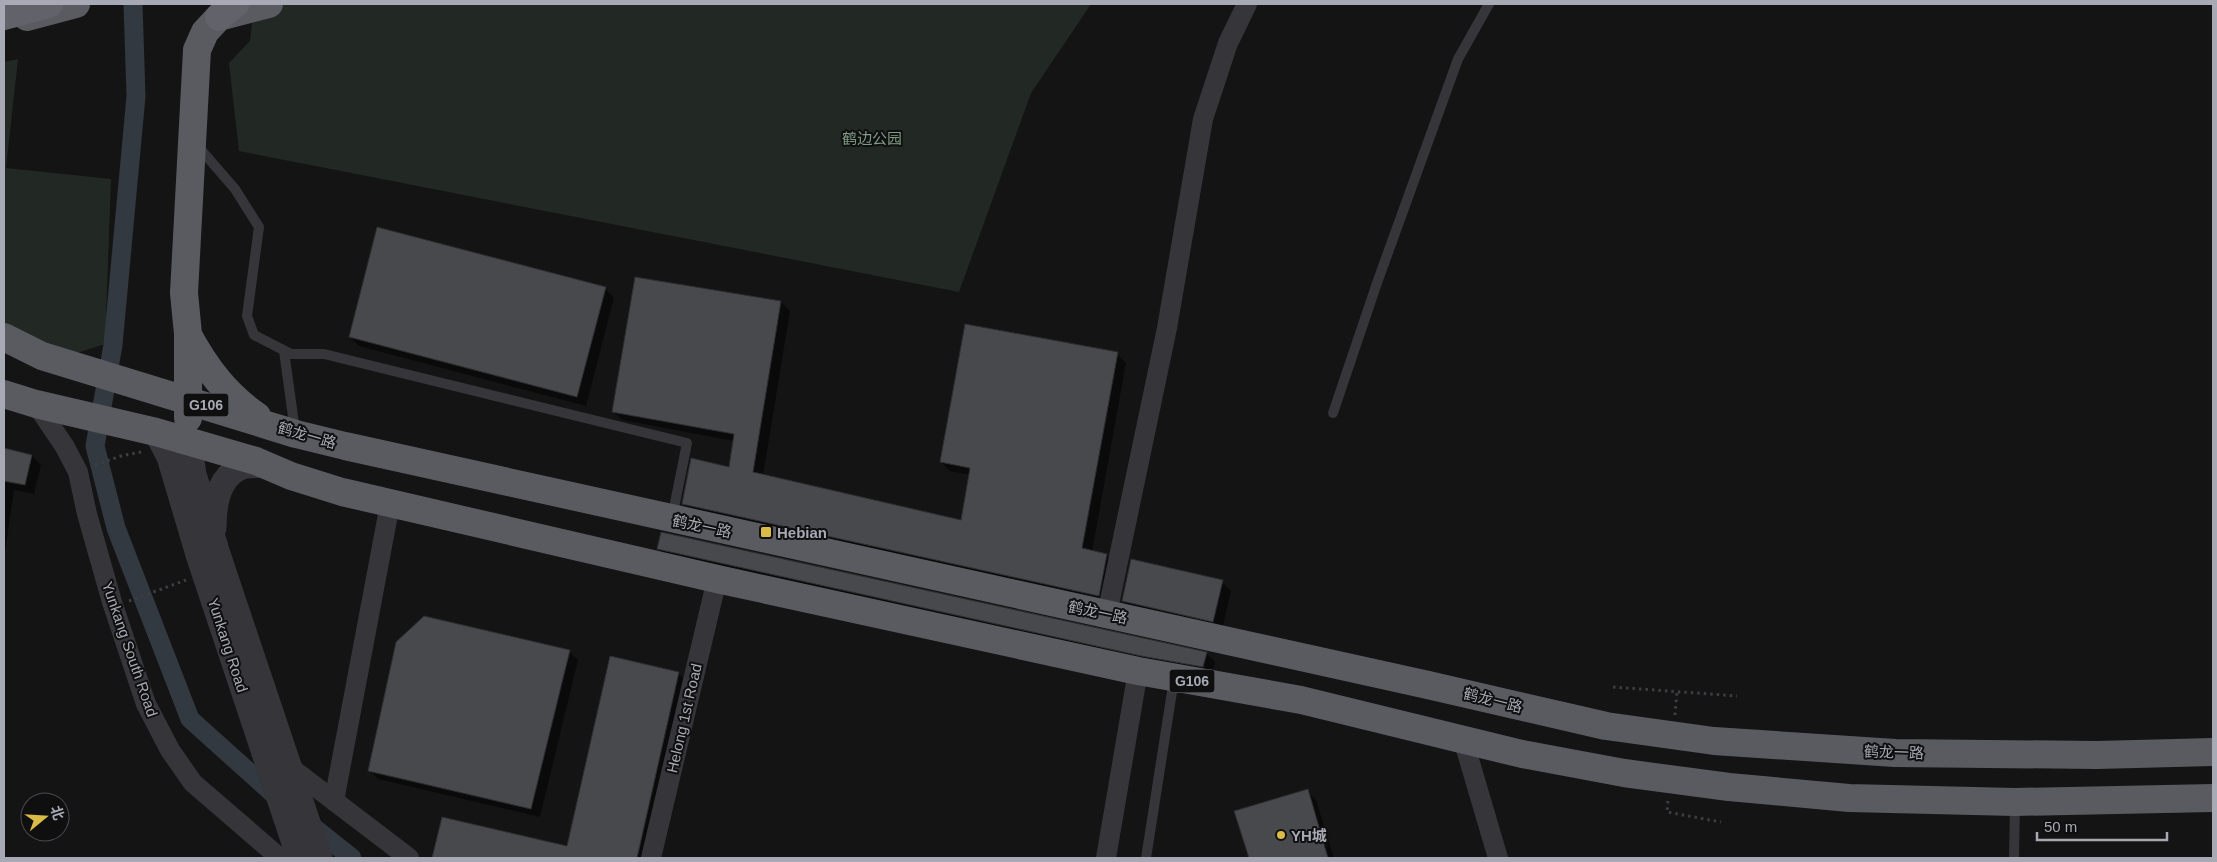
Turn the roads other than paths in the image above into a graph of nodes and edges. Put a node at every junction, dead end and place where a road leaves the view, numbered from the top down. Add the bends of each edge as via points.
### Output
1 (49, 4) edge
2 (76, 4) edge
3 (269, 4) edge
4 (1247, 4) edge
5 (1489, 4) edge
6 (227, 10) edge
7 (4, 16) edge
8 (4, 24) edge
9 (192, 139) junction
10 (188, 334) junction
11 (4, 337) edge
12 (284, 351) junction
13 (4, 394) edge
14 (188, 400) junction
15 (36, 404) junction
16 (1333, 413) dead end
17 (289, 431) junction
18 (156, 432) junction
19 (189, 442) junction
20 (266, 465) junction
21 (390, 504) junction
22 (672, 519) junction
23 (214, 541) junction
24 (717, 579) junction
25 (1106, 614) junction
26 (1138, 671) junction
27 (1174, 678) junction
28 (1463, 739) junction
29 (2213, 752) edge
30 (293, 774) junction
31 (2213, 798) edge
32 (334, 801) junction
33 (2015, 802) junction
34 (312, 854) edge
35 (280, 858) edge
36 (409, 858) edge
37 (651, 858) edge
38 (1106, 858) edge
39 (1146, 858) edge
40 (1498, 858) edge
41 (2014, 858) edge

1 - 7 highway
2 - 8 highway
3 - 6 highway
4 - 25 street via 1228,43 1203,119 1167,328
5 - 16 lane via 1458,59
6 - 9 highway via 205,32 197,50
9 - 10 highway via 184,293
9 - 12 lane via 235,189 259,227 247,316 254,335
10 - 14 highway
10 - 17 highway, G106 via 217,382 250,411
11 - 14 highway, 鹤龙一路 / G106 via 42,356
12 - 17 lane
12 - 22 lane via 324,354 687,443
13 - 15 highway, G106
14 - 17 highway, 鹤龙一路 / G106
14 - 19 highway
15 - 18 highway, G106
15 - 35 street, Yunkang South Road via 78,472 87,514 146,704 170,750 193,783
17 - 22 highway, 鹤龙一路 / G106
18 - 19 highway, G106
18 - 34 street, Yunkang Road via 169,457 288,827
19 - 20 highway, G106
19 - 23 street, Yunkang Road via 194,474
20 - 21 highway, G106 via 320,486
20 - 23 street via 244,466 225,480 215,506
21 - 24 highway, G106
21 - 32 street
22 - 25 highway, 鹤龙一路 / G106
23 - 30 street, Yunkang Road
24 - 26 highway, G106
24 - 37 street, Helong 1st Road
25 - 29 highway, 鹤龙一路 / G106 via 1556,716 1662,735 1837,750 1941,754
26 - 27 highway, G106
26 - 38 street
27 - 28 highway, G106 via 1301,700
27 - 39 lane
28 - 33 highway, G106 via 1571,765 1729,787 1850,798
28 - 40 street
30 - 32 street
30 - 34 street, Yunkang Road
31 - 33 highway, G106
32 - 36 street
33 - 41 lane

